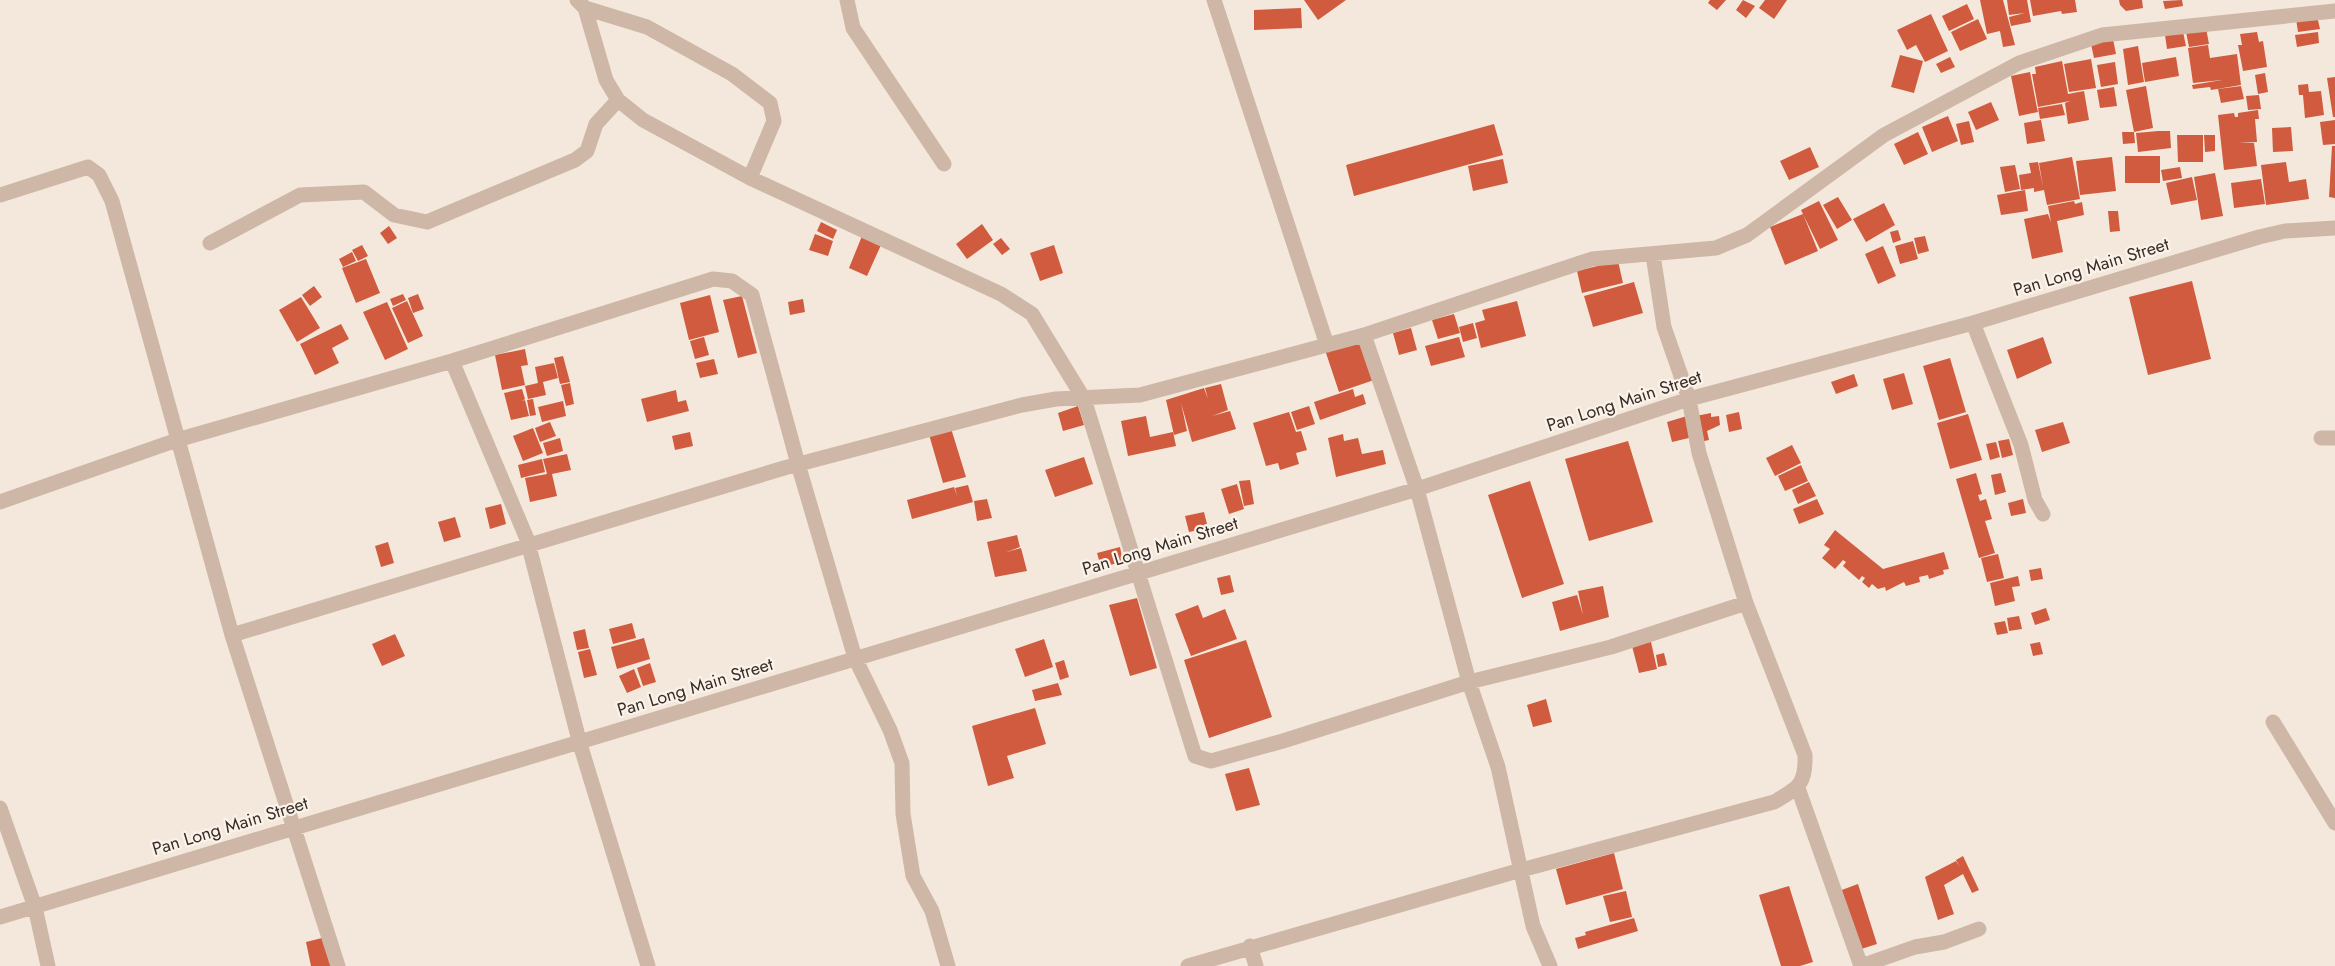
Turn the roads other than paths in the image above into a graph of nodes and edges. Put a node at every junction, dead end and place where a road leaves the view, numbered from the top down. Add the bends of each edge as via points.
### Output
1 (847, 0) edge
2 (1214, 0) edge
3 (581, 4) edge
4 (2335, 11) edge
5 (618, 100) junction
6 (944, 164) dead end
7 (750, 178) junction
8 (0, 195) edge
9 (2335, 228) edge
10 (210, 243) dead end
11 (1653, 255) junction
12 (1973, 323) junction
13 (1364, 334) junction
14 (1327, 345) junction
15 (452, 361) junction
16 (1084, 399) junction
17 (1689, 399) junction
18 (177, 440) junction
19 (798, 464) junction
20 (1417, 489) junction
21 (0, 502) edge
22 (2043, 514) dead end
23 (528, 545) junction
24 (1138, 572) junction
25 (1746, 603) junction
26 (232, 635) junction
27 (855, 658) junction
28 (1469, 682) junction
29 (2273, 722) dead end
30 (580, 744) junction
31 (1798, 788) junction
32 (0, 808) edge
33 (2335, 823) edge
34 (293, 827) junction
35 (1521, 870) junction
36 (35, 907) junction
37 (0, 917) edge
38 (1980, 929) dead end
39 (1250, 946) junction
40 (48, 966) edge
41 (338, 966) edge
42 (648, 966) edge
43 (948, 966) edge
44 (1188, 966) edge
45 (1256, 966) edge
46 (1550, 966) edge

1 - 6 street via 853,28
2 - 14 street
3 - 5 street via 606,80
3 - 7 street via 647,27 732,74 770,103 774,122
4 - 11 street via 2102,34 2019,63 1884,135 1747,235 1716,248
5 - 7 street via 643,120
5 - 10 street via 596,124 587,151 575,160 427,222 394,215 364,192 300,195
7 - 16 street via 1001,294 1032,314
8 - 18 street via 78,168 88,167 99,175 112,201
9 - 12 street, Pan Long Main Street via 2259,237
11 - 13 street via 1592,259
11 - 17 street via 1664,327
12 - 17 street, Pan Long Main Street
12 - 22 street
13 - 14 street
13 - 20 street
14 - 16 street via 1140,395
15 - 18 street
15 - 19 street via 713,279 732,281 752,295
15 - 23 street
16 - 19 street via 1022,405
16 - 24 street
17 - 20 street, Pan Long Main Street
17 - 25 street via 1695,439
18 - 21 street
18 - 26 street
19 - 23 street
19 - 27 street
20 - 24 street, Pan Long Main Street
20 - 28 street
23 - 26 street
23 - 30 street
24 - 27 street, Pan Long Main Street
24 - 28 street via 1195,756 1211,761
25 - 28 street via 1611,647
25 - 31 street via 1805,755 1805,772
26 - 34 street
27 - 30 street, Pan Long Main Street
27 - 43 street via 902,763 903,814 914,876 932,911
28 - 35 street via 1498,767
29 - 33 street
30 - 34 street, Pan Long Main Street
30 - 42 street
31 - 35 street via 1774,802
31 - 38 street via 1861,966
32 - 36 street
34 - 36 street, Pan Long Main Street
34 - 41 street
35 - 39 street
35 - 46 street via 1533,926
36 - 37 street, Pan Long Main Street
36 - 40 street
39 - 44 street
39 - 45 street

